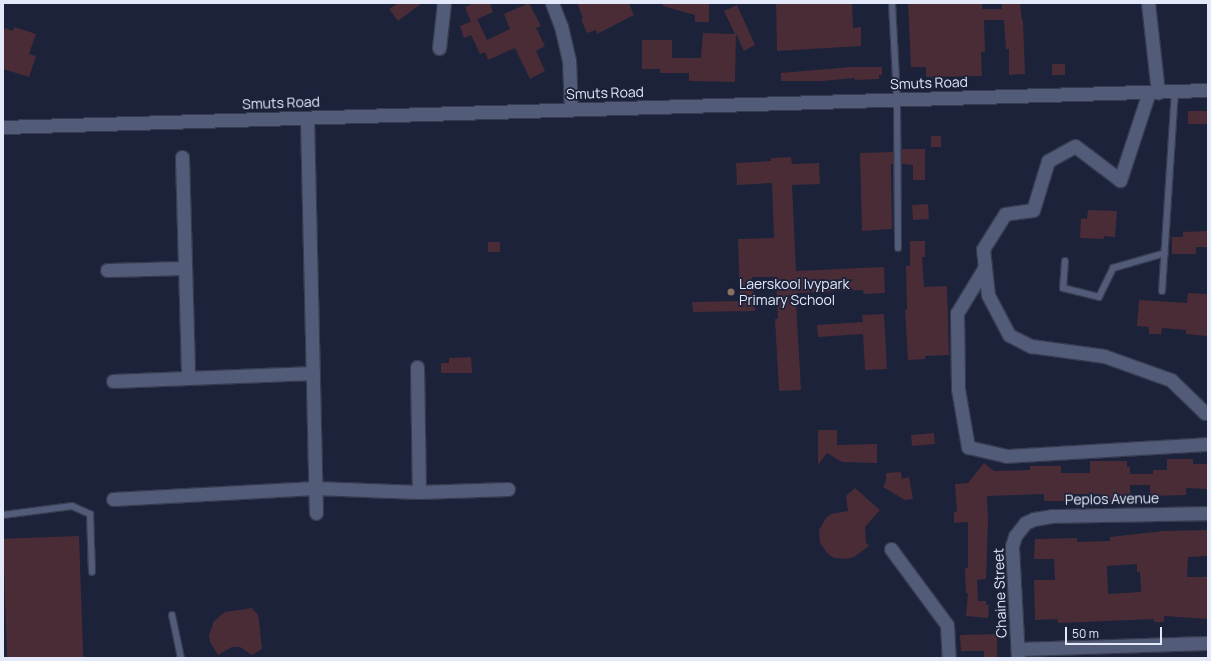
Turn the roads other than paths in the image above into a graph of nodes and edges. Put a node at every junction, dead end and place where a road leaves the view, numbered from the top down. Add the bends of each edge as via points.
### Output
1 (444, 3) edge
2 (552, 3) edge
3 (892, 3) edge
4 (1148, 3) edge
5 (439, 48) dead end
6 (1208, 90) edge
7 (1153, 92) junction
8 (1175, 92) junction
9 (897, 100) junction
10 (571, 110) junction
11 (307, 118) junction
12 (3, 127) edge
13 (182, 157) dead end
14 (898, 248) dead end
15 (1164, 253) junction
16 (1065, 262) dead end
17 (985, 267) junction
18 (185, 268) junction
19 (107, 270) dead end
20 (1162, 291) dead end
21 (417, 367) dead end
22 (313, 373) junction
23 (188, 378) junction
24 (113, 381) dead end
25 (1208, 413) edge
26 (1208, 444) edge
27 (315, 488) junction
28 (508, 489) dead end
29 (419, 492) junction
30 (113, 499) dead end
31 (316, 513) dead end
32 (1208, 513) edge
33 (3, 515) edge
34 (1020, 528) joint
35 (891, 548) dead end
36 (92, 572) dead end
37 (172, 615) dead end
38 (1208, 642) edge
39 (1018, 653) edge
40 (181, 658) edge
41 (949, 658) edge

1 - 5 street
2 - 10 street via 561,26 569,60
3 - 9 lane
4 - 7 street
6 - 8 street, Smuts Road
7 - 8 street, Smuts Road
7 - 9 street, Smuts Road
7 - 17 street via 1120,180 1075,146 1048,162 1033,210 1005,214 983,249
8 - 15 lane
9 - 10 street, Smuts Road
9 - 14 lane
10 - 11 street, Smuts Road
11 - 12 street, Smuts Road
11 - 22 street
13 - 18 street
15 - 16 lane via 1113,268 1099,297 1063,288
15 - 20 lane
17 - 25 street via 988,295 1009,335 1031,346 1104,356 1171,380
17 - 26 street via 957,313 958,389 968,447 1006,456
18 - 19 street
18 - 23 street
21 - 29 street
22 - 23 street
22 - 27 street
23 - 24 street
27 - 29 street
27 - 30 street
27 - 31 street
28 - 29 street
32 - 34 street, Peplos Avenue via 1052,516 1034,519
33 - 36 lane via 72,506 90,514
34 - 39 street, Chaine Street via 1012,546
35 - 41 street via 947,625
37 - 40 lane
38 - 39 street

